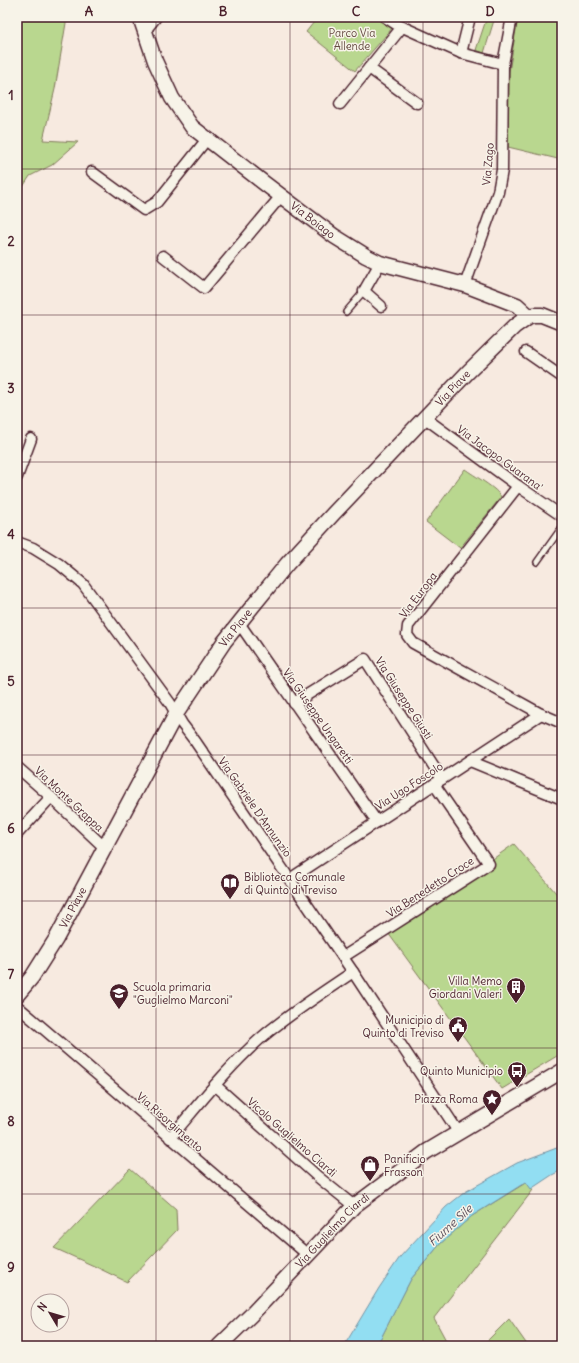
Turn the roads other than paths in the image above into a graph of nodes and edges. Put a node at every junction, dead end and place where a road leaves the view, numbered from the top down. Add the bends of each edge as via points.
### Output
1 (140, 17) edge
2 (156, 17) edge
3 (385, 17) edge
4 (470, 17) edge
5 (512, 17) edge
6 (402, 27) junction
7 (145, 31) junction
8 (462, 53) junction
9 (503, 64) junction
10 (369, 68) junction
11 (417, 103) dead end
12 (340, 104) dead end
13 (207, 139) junction
14 (92, 172) dead end
15 (281, 196) junction
16 (163, 256) dead end
17 (380, 263) junction
18 (465, 285) junction
19 (364, 291) junction
20 (381, 306) dead end
21 (346, 312) dead end
22 (529, 316) junction
23 (562, 323) edge
24 (526, 352) dead end
25 (562, 377) edge
26 (425, 418) junction
27 (31, 439) dead end
28 (17, 477) edge
29 (518, 486) junction
30 (562, 516) edge
31 (562, 527) edge
32 (17, 542) edge
33 (537, 562) dead end
34 (239, 623) junction
35 (294, 703) junction
36 (176, 714) junction
37 (541, 714) junction
38 (562, 723) edge
39 (470, 760) junction
40 (17, 767) edge
41 (438, 782) junction
42 (51, 797) junction
43 (562, 799) edge
44 (377, 822) junction
45 (17, 834) edge
46 (105, 848) junction
47 (290, 879) junction
48 (343, 957) junction
49 (353, 972) junction
50 (17, 995) edge
51 (17, 1006) edge
52 (562, 1071) edge
53 (215, 1085) junction
54 (459, 1133) junction
55 (170, 1138) junction
56 (354, 1206) junction
57 (308, 1255) junction
58 (219, 1346) edge

1 - 7 main road, Via Boiago
2 - 7 street
3 - 6 street
4 - 8 street
5 - 9 street, Via Zago
6 - 8 street
6 - 10 street
7 - 13 main road, Via Boiago via 172,98 192,127
8 - 9 street
9 - 18 street, Via Zago via 502,170 498,192
10 - 11 street
10 - 12 street
13 - 14 street via 157,202 144,210
13 - 15 main road, Via Boiago
15 - 16 street via 204,288
15 - 17 main road, Via Boiago via 334,236
17 - 18 main road, Via Boiago
17 - 19 street
18 - 22 main road, Via Boiago via 517,305
19 - 20 street
19 - 21 lane
22 - 23 main road via 542,315
22 - 26 main road, Via Piave via 507,333
24 - 25 street
26 - 29 street, Via Jacopo Guarana'
26 - 34 main road, Via Piave via 292,559
27 - 28 street
29 - 30 street, Via Jacopo Guarana'
29 - 37 street, Via Europa via 408,626 407,635 413,644
31 - 33 lane
32 - 36 street, Via Gabriele D'Annunzio via 59,564 83,584
34 - 35 street, Via Giuseppe Ungaretti
34 - 36 main road, Via Piave
35 - 41 street, Via Giuseppe Giusti via 364,659
35 - 44 street, Via Giuseppe Ungaretti
36 - 46 main road, Via Piave
36 - 47 street, Via Gabriele D'Annunzio
37 - 38 street, Via Europa
37 - 39 street, Via Ugo Foscolo
39 - 41 street, Via Ugo Foscolo
39 - 43 street
40 - 42 street, Via Monte Grappa
41 - 44 street, Via Ugo Foscolo
41 - 48 street, Via Benedetto Croce via 489,864
42 - 45 street
42 - 46 street, Via Monte Grappa
44 - 47 street, Via Ugo Foscolo
46 - 50 main road, Via Piave via 56,939 32,977
47 - 48 street, Via Gabriele D'Annunzio
48 - 49 street, Via Gabriele D'Annunzio
49 - 53 street via 294,1012 261,1039
49 - 54 street, Via Gabriele D'Annunzio
51 - 55 street, Via Risorgimento
52 - 54 main road, Via Guglielmo Ciardi
53 - 55 street
53 - 56 street, Vicolo Guglielmo Ciardi
54 - 56 main road, Via Guglielmo Ciardi via 426,1152
55 - 57 street, Via Risorgimento
56 - 57 main road, Via Guglielmo Ciardi
57 - 58 main road, Via Guglielmo Ciardi

